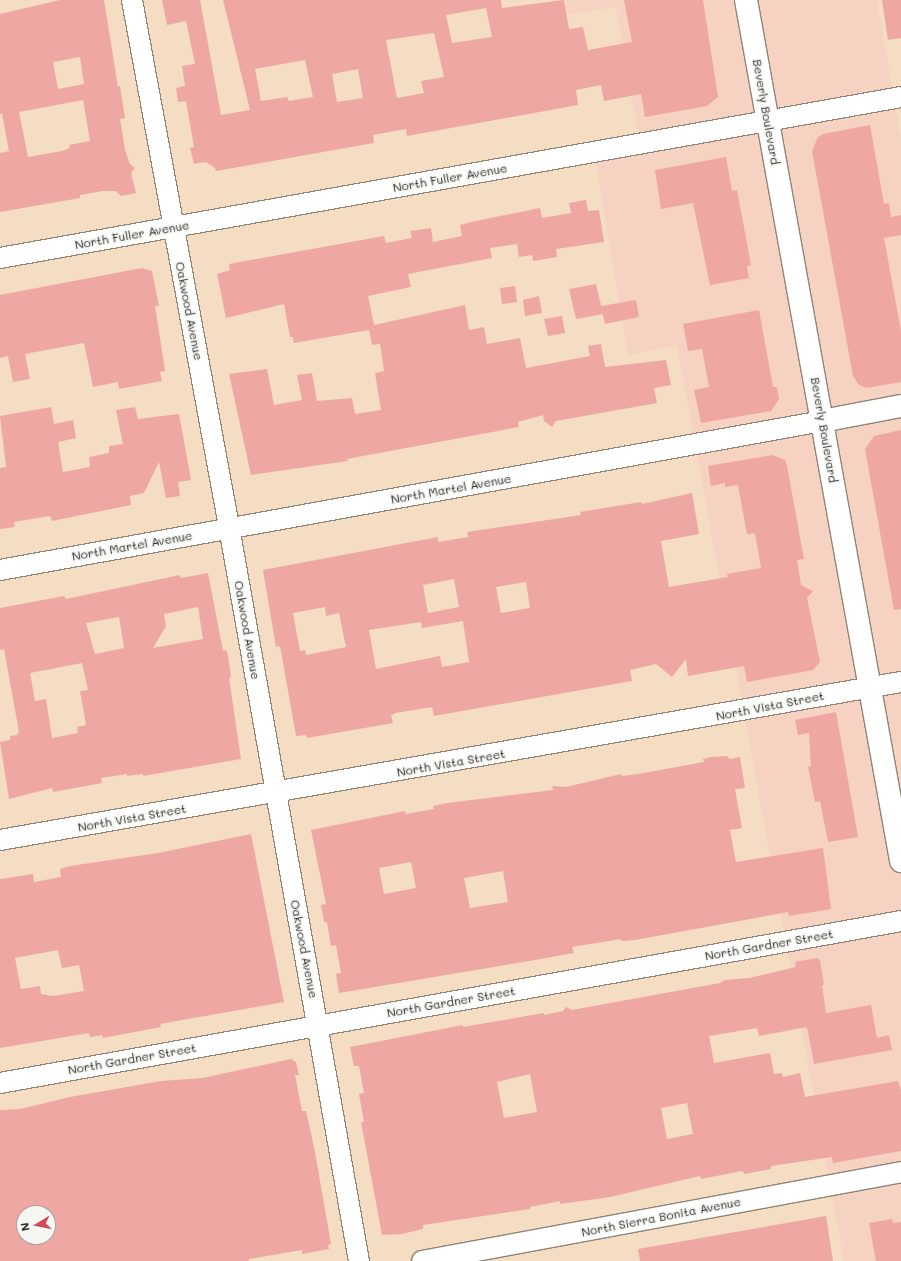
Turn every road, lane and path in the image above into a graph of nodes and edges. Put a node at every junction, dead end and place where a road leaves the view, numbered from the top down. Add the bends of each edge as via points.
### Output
1 (132, 0) edge
2 (746, 0) edge
3 (901, 97) edge
4 (768, 121) junction
5 (173, 227) junction
6 (0, 258) edge
7 (901, 406) edge
8 (822, 421) junction
9 (229, 529) junction
10 (0, 570) edge
11 (901, 682) edge
12 (871, 687) junction
13 (275, 793) junction
14 (0, 840) edge
15 (901, 861) edge
16 (901, 921) edge
17 (318, 1025) junction
18 (0, 1083) edge
19 (901, 1172) edge
20 (359, 1261) edge
21 (422, 1261) edge

1 - 5 street, Oakwood Avenue
2 - 4 main road, Beverly Boulevard
3 - 4 street, North Fuller Avenue
4 - 5 street, North Fuller Avenue
4 - 8 main road, Beverly Boulevard
5 - 6 street, North Fuller Avenue
5 - 9 street, Oakwood Avenue
7 - 8 main road, North Martel Avenue
8 - 9 street, North Martel Avenue
8 - 12 main road, Beverly Boulevard
9 - 10 street, North Martel Avenue
9 - 13 street, Oakwood Avenue
11 - 12 street, North Vista Street
12 - 13 street, North Vista Street
12 - 15 main road, Beverly Boulevard
13 - 14 street, North Vista Street
13 - 17 street, Oakwood Avenue
16 - 17 street, North Gardner Street
17 - 18 street, North Gardner Street
17 - 20 street, Oakwood Avenue
19 - 21 street, North Sierra Bonita Avenue

